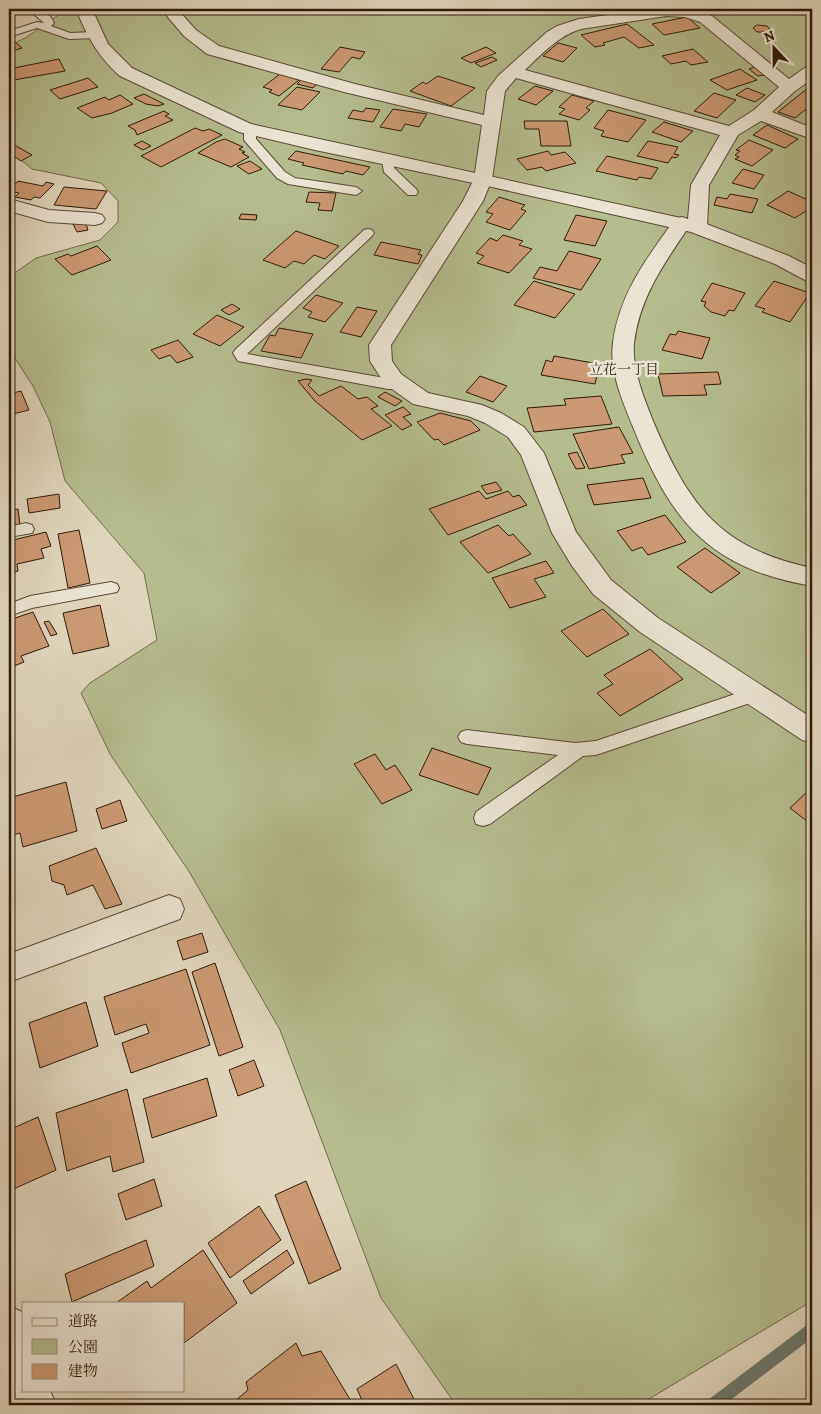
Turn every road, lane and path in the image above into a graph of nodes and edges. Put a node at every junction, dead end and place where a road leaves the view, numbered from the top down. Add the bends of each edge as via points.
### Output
1 (34, 9) edge
2 (84, 9) edge
3 (169, 9) edge
4 (637, 12) edge
5 (45, 28) junction
6 (9, 34) edge
7 (95, 35) junction
8 (812, 71) edge
9 (512, 72) junction
10 (789, 87) junction
11 (760, 114) junction
12 (491, 122) junction
13 (250, 129) junction
14 (731, 132) junction
15 (812, 134) edge
16 (388, 161) junction
17 (483, 179) junction
18 (356, 191) dead end
19 (412, 192) dead end
20 (9, 206) edge
21 (95, 219) dead end
22 (689, 225) junction
23 (368, 233) dead end
24 (812, 276) edge
25 (402, 386) junction
26 (26, 529) dead end
27 (9, 532) edge
28 (812, 578) edge
29 (111, 588) dead end
30 (9, 610) edge
31 (753, 693) junction
32 (812, 732) edge
33 (467, 738) dead end
34 (580, 749) junction
35 (483, 818) dead end
36 (169, 909) dead end
37 (9, 968) edge
38 (31, 1392) edge
39 (37, 1405) edge

1 - 5 lane via 47,18 49,23
2 - 7 street
3 - 12 street via 190,33 213,50
4 - 9 street via 563,29
4 - 10 street via 688,12 706,19
5 - 6 lane via 30,27
5 - 7 lane via 69,36
7 - 13 street via 110,60 126,72
8 - 10 street
9 - 12 street via 496,91
9 - 14 street
10 - 11 street
11 - 14 street
11 - 15 street
12 - 17 street
13 - 16 street
13 - 18 lane via 250,140 281,175 292,181
14 - 22 street via 700,185
16 - 17 street
16 - 19 lane via 388,169
17 - 22 street
17 - 25 street via 473,201 380,344 381,361
20 - 21 street via 48,216
22 - 24 street via 782,260
22 - 28 street via 642,284 628,317 624,353 630,388 652,444 678,495 696,520 721,542 758,562
23 - 25 lane via 240,353 243,358
25 - 31 street via 421,399 474,410 516,432 532,453 564,533 602,587 649,625
26 - 27 lane
29 - 30 lane via 39,600
31 - 32 street
31 - 34 lane via 596,748
33 - 34 lane
34 - 35 lane
36 - 37 street
38 - 39 street

